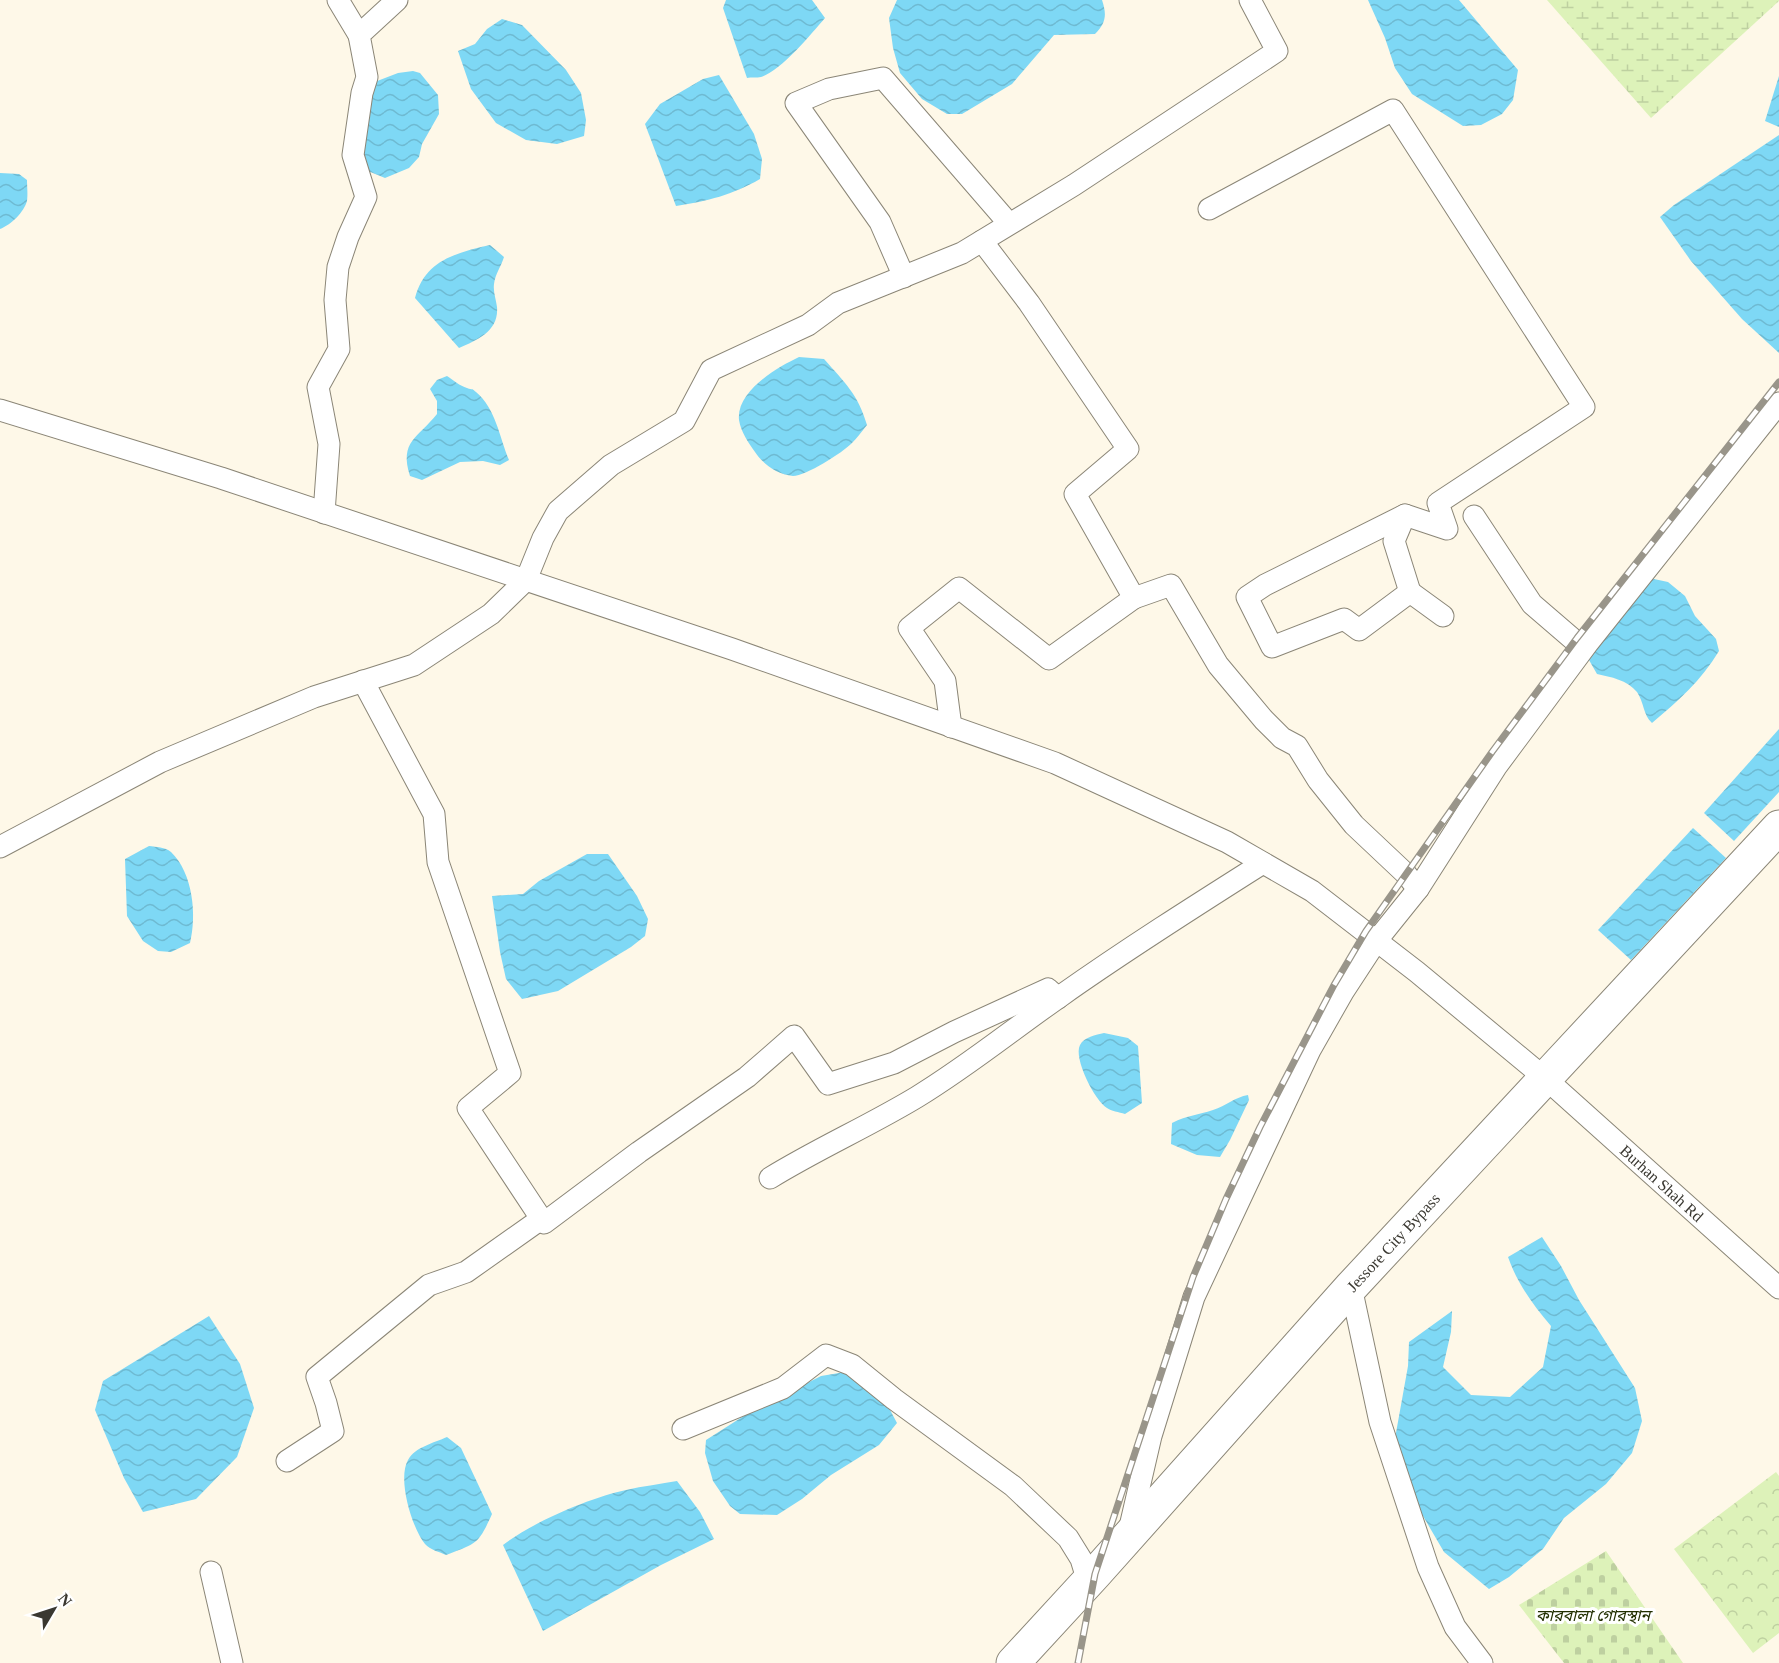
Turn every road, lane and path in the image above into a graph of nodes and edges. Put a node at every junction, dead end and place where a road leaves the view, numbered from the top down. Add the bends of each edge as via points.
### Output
1 (338, 0) edge
2 (397, 0) edge
3 (1250, 0) edge
4 (359, 35) junction
5 (1209, 209) dead end
6 (1005, 219) dead end
7 (982, 241) junction
8 (904, 277) junction
9 (1779, 403) edge
10 (0, 410) edge
11 (324, 513) junction
12 (1405, 515) junction
13 (1474, 516) dead end
14 (526, 580) junction
15 (1410, 592) junction
16 (1134, 598) junction
17 (1443, 616) dead end
18 (1575, 641) dead end
19 (363, 681) junction
20 (951, 727) junction
21 (1779, 827) edge
22 (0, 847) edge
23 (1263, 863) junction
24 (1418, 889) junction
25 (1377, 940) junction
26 (1058, 998) junction
27 (1546, 1079) junction
28 (770, 1178) dead end
29 (541, 1219) junction
30 (1351, 1287) junction
31 (1779, 1288) edge
32 (683, 1429) dead end
33 (287, 1461) dead end
34 (1128, 1537) junction
35 (210, 1572) dead end
36 (1088, 1582) junction
37 (232, 1663) edge
38 (1013, 1663) edge
39 (1482, 1663) edge

1 - 4 street
2 - 4 street
3 - 7 street via 1277,51
4 - 11 street via 367,77 353,155 366,197 338,267 335,300 339,349 318,387 329,444
5 - 12 street via 1393,110 1584,407 1438,503 1447,529
6 - 8 street via 883,78 829,89 796,103 880,222
7 - 8 street
7 - 16 street via 1128,449 1075,494
8 - 14 street via 838,303 808,325 711,370 684,421 611,465 558,512
9 - 24 street via 1588,643 1496,767
10 - 11 street, Burhan Shah Rd
11 - 14 street, Burhan Shah Rd
12 - 15 street via 1394,542
12 - 15 street via 1247,597 1272,647 1344,619 1359,630
13 - 18 street via 1532,604
14 - 19 street via 490,614 414,665
14 - 20 street, Burhan Shah Rd
15 - 17 street
16 - 20 street via 1049,659 959,588 909,628 945,681
16 - 24 street via 1171,585 1218,665 1264,720 1297,746 1354,825
19 - 22 street via 314,697 160,762
19 - 29 street via 434,814 438,862 510,1073 468,1108
20 - 23 street, Burhan Shah Rd via 1055,764 1227,842
21 - 27 highway, Jessore City Bypass
23 - 25 street, Burhan Shah Rd via 1312,891
23 - 26 street
24 - 25 street
25 - 27 street, Burhan Shah Rd
25 - 34 street via 1310,1050 1194,1297 1151,1436
26 - 28 street via 917,1097
26 - 29 street via 1048,989 894,1063 828,1084 794,1036 747,1077 544,1222
27 - 30 highway, Jessore City Bypass
27 - 31 street, Burhan Shah Rd
29 - 33 street via 466,1272 429,1285 317,1377 333,1431
30 - 34 highway, Jessore City Bypass
30 - 39 street via 1380,1422 1428,1567 1455,1627
32 - 36 street via 783,1388 826,1355 852,1365 1013,1486 1068,1538 1081,1559
34 - 36 highway, Jessore City Bypass
35 - 37 street
36 - 38 highway, Jessore City Bypass

